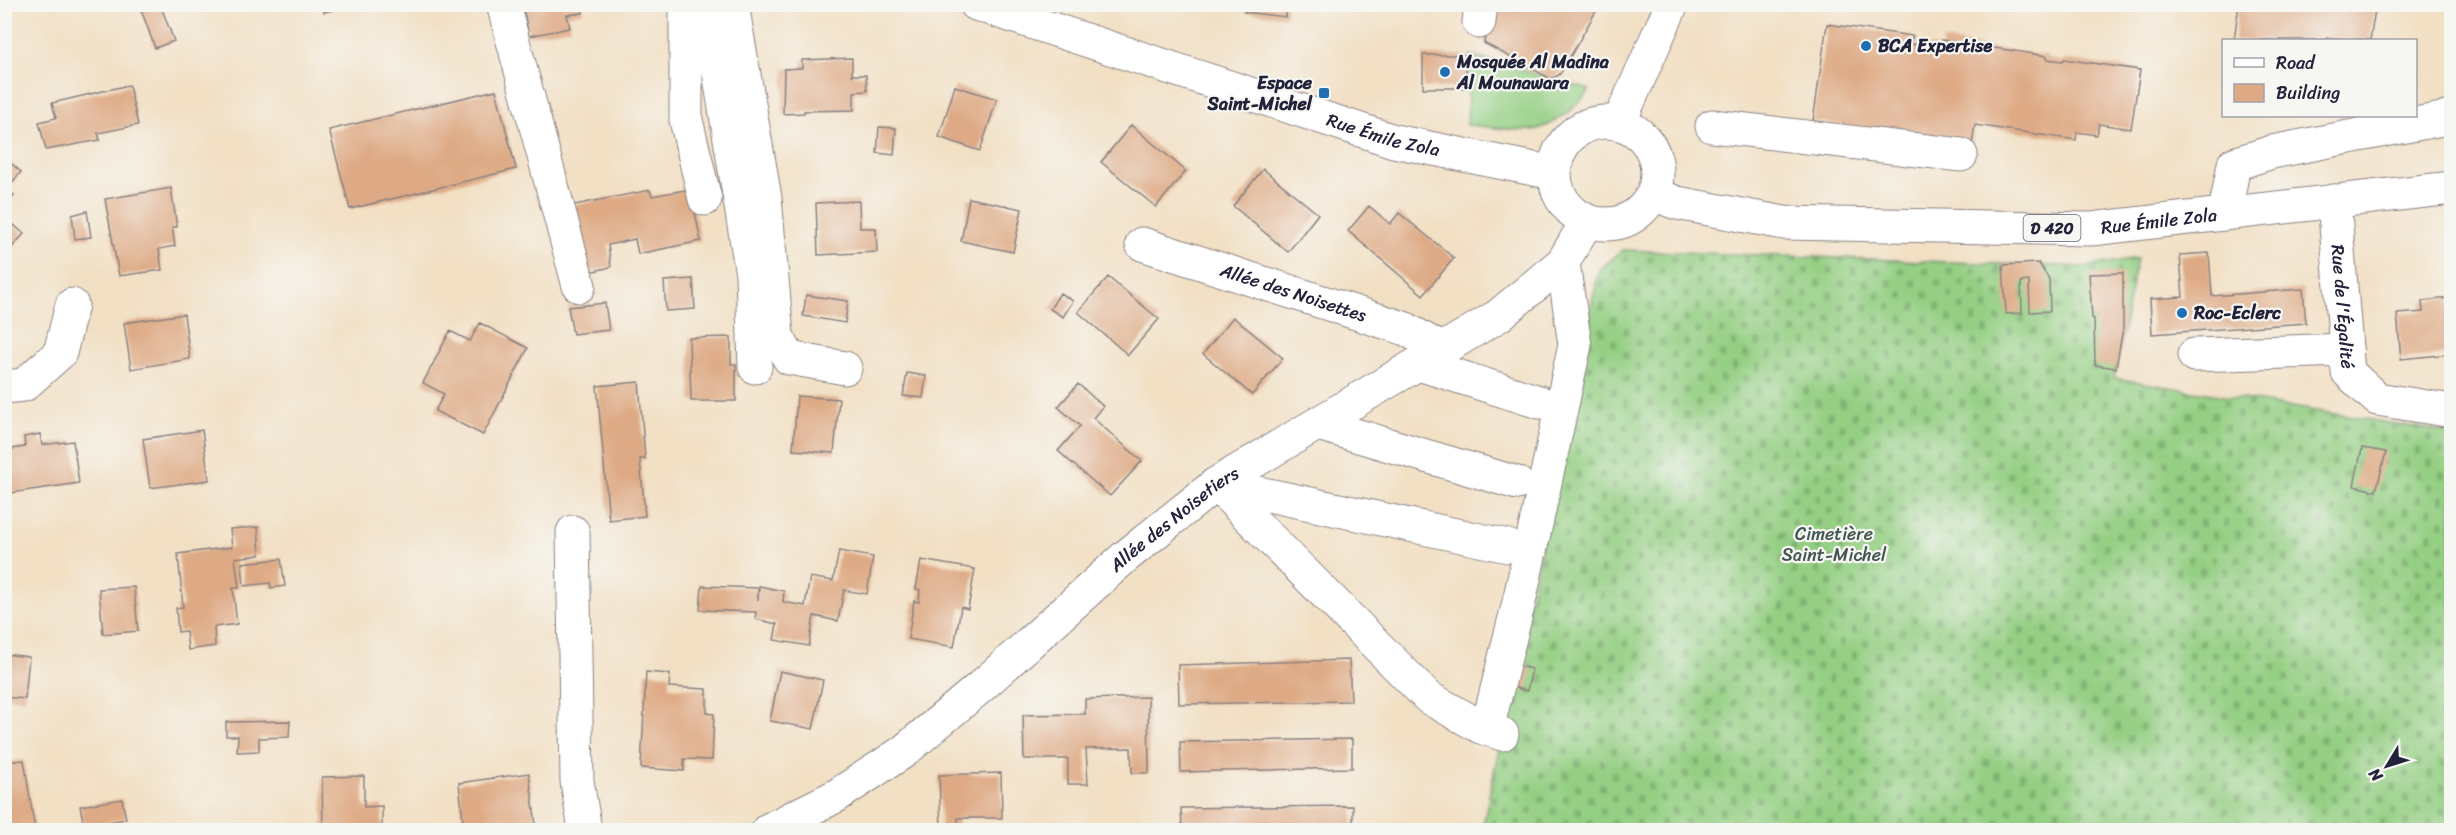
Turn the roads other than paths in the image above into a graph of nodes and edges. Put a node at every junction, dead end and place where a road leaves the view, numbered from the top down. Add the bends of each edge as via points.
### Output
1 (503, 4) edge
2 (689, 4) edge
3 (708, 4) edge
4 (732, 4) edge
5 (975, 4) edge
6 (1674, 9) edge
7 (2451, 117) edge
8 (1619, 123) junction
9 (1712, 126) dead end
10 (1961, 155) dead end
11 (1554, 173) junction
12 (2451, 188) edge
13 (1653, 194) junction
14 (705, 199) dead end
15 (2334, 201) junction
16 (2225, 213) junction
17 (1587, 220) junction
18 (1142, 244) dead end
19 (1563, 262) junction
20 (579, 286) dead end
21 (72, 305) dead end
22 (2346, 350) junction
23 (2194, 355) dead end
24 (1430, 356) junction
25 (754, 367) dead end
26 (845, 368) dead end
27 (4, 387) edge
28 (1539, 402) dead end
29 (2451, 411) edge
30 (1318, 424) junction
31 (1517, 483) dead end
32 (1216, 484) junction
33 (573, 532) dead end
34 (1508, 546) dead end
35 (772, 829) edge
36 (585, 831) edge

1 - 20 street
2 - 14 street via 686,120
3 - 25 street via 752,274
4 - 26 street via 765,198 777,336 789,358
5 - 11 street, Rue Émile Zola via 1394,141
6 - 8 street
7 - 16 street via 2272,152 2234,164
8 - 11 street via 1588,125 1575,132 1564,143
8 - 13 street via 1647,143 1655,159 1657,177
9 - 10 street
11 - 17 street via 1563,201 1573,213
12 - 15 street, Rue Émile Zola / D 420
13 - 16 street, Rue Émile Zola / D 420 via 1784,223 2091,229
13 - 17 street via 1632,217 1617,223
15 - 16 street, Rue Émile Zola / D 420
15 - 22 street, Rue de l'Égalité
17 - 19 street, Allée des Noisetiers
18 - 24 street, Allée des Noisettes via 1406,328
19 - 24 street, Allée des Noisetiers via 1498,316
19 - 32 street via 1575,345 1495,731 1429,698
21 - 27 street via 60,353 24,385
22 - 23 street
22 - 29 street, Rue de l'Égalité via 2348,372 2377,399
24 - 28 street, Allée des Noisettes
24 - 30 street, Allée des Noisetiers
30 - 31 street
30 - 32 street, Allée des Noisetiers
32 - 34 street
32 - 35 street, Allée des Noisetiers via 1125,557 903,752 836,796
33 - 36 street via 577,781

